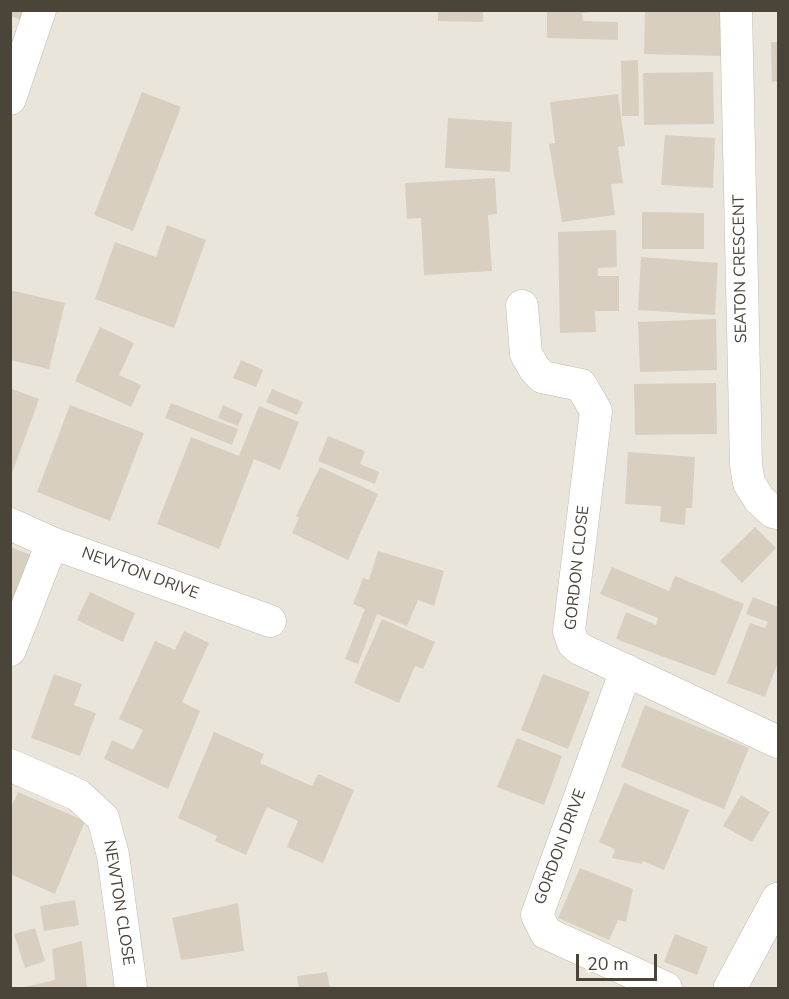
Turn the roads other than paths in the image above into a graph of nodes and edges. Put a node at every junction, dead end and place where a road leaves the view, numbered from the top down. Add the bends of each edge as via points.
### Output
1 (40, 10) edge
2 (736, 10) edge
3 (10, 99) edge
4 (522, 306) dead end
5 (778, 513) edge
6 (10, 524) edge
7 (52, 543) junction
8 (270, 621) dead end
9 (10, 650) edge
10 (626, 670) junction
11 (778, 742) edge
12 (10, 765) edge
13 (778, 898) edge
14 (131, 988) edge
15 (666, 988) edge
16 (730, 988) edge

1 - 3 street
2 - 5 street, SEATON CRESCENT via 746,465 749,483 759,499
4 - 10 street, GORDON CLOSE via 526,354 534,368 542,377 582,385 596,411 569,631 580,649
6 - 7 street, NEWTON DRIVE
7 - 8 street, NEWTON DRIVE
7 - 9 street
10 - 11 street, GORDON CLOSE
10 - 15 street, GORDON DRIVE via 537,915 546,933
12 - 14 street, NEWTON CLOSE via 78,795 103,818 113,855
13 - 16 street

